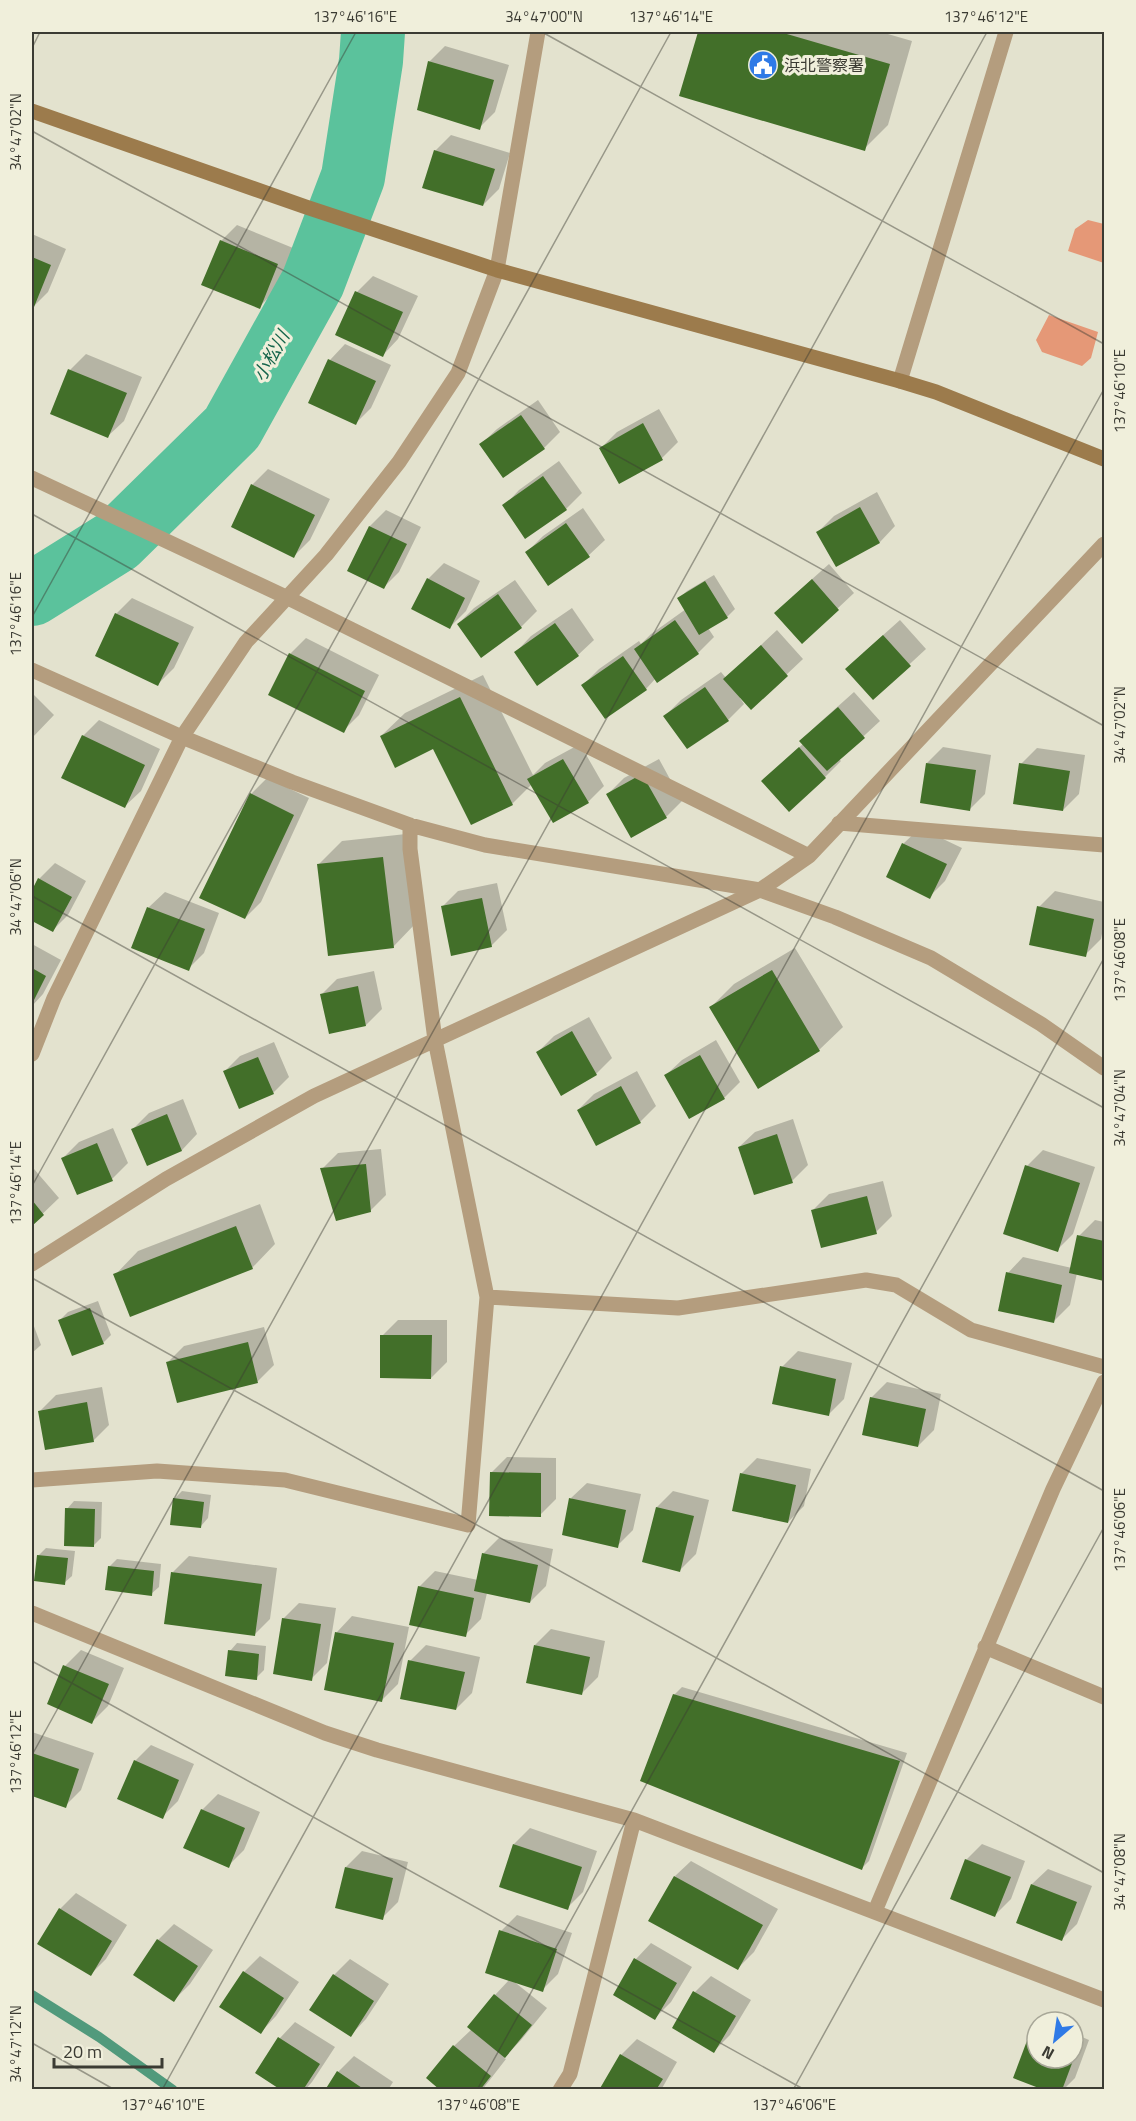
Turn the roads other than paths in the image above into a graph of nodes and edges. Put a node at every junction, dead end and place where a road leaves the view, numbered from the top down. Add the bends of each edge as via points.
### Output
1 (537, 32) edge
2 (1006, 32) edge
3 (32, 111) edge
4 (497, 270) junction
5 (900, 381) junction
6 (1104, 459) edge
7 (32, 478) edge
8 (1104, 544) edge
9 (286, 597) junction
10 (32, 670) edge
11 (182, 737) junction
12 (839, 823) junction
13 (411, 825) junction
14 (1104, 845) edge
15 (809, 856) junction
16 (760, 890) junction
17 (435, 1040) junction
18 (32, 1054) edge
19 (1104, 1068) edge
20 (32, 1264) edge
21 (487, 1297) junction
22 (1104, 1367) edge
23 (1104, 1382) edge
24 (32, 1479) edge
25 (32, 1613) edge
26 (985, 1647) junction
27 (1104, 1697) edge
28 (634, 1820) junction
29 (875, 1911) junction
30 (1104, 2000) edge
31 (560, 2090) edge

1 - 4 street
2 - 5 street
3 - 4 street
4 - 5 street
4 - 9 street via 458,373 399,462 327,555
5 - 6 street
7 - 9 street
8 - 12 street
9 - 11 street via 246,642
9 - 15 street
10 - 11 street
11 - 13 street
11 - 18 street via 54,998
12 - 14 street
12 - 15 street
13 - 16 street via 485,845
13 - 17 street via 410,849
15 - 16 street
16 - 17 street
16 - 19 street via 931,958 1041,1024
17 - 20 street via 314,1096 166,1179
17 - 21 street
21 - 22 street via 678,1308 866,1280 896,1285 971,1330
21 - 24 street via 468,1525 285,1480 157,1471
23 - 26 street
25 - 28 street via 325,1733
26 - 27 street
26 - 29 street
28 - 29 street
28 - 31 street via 570,2074
29 - 30 street

